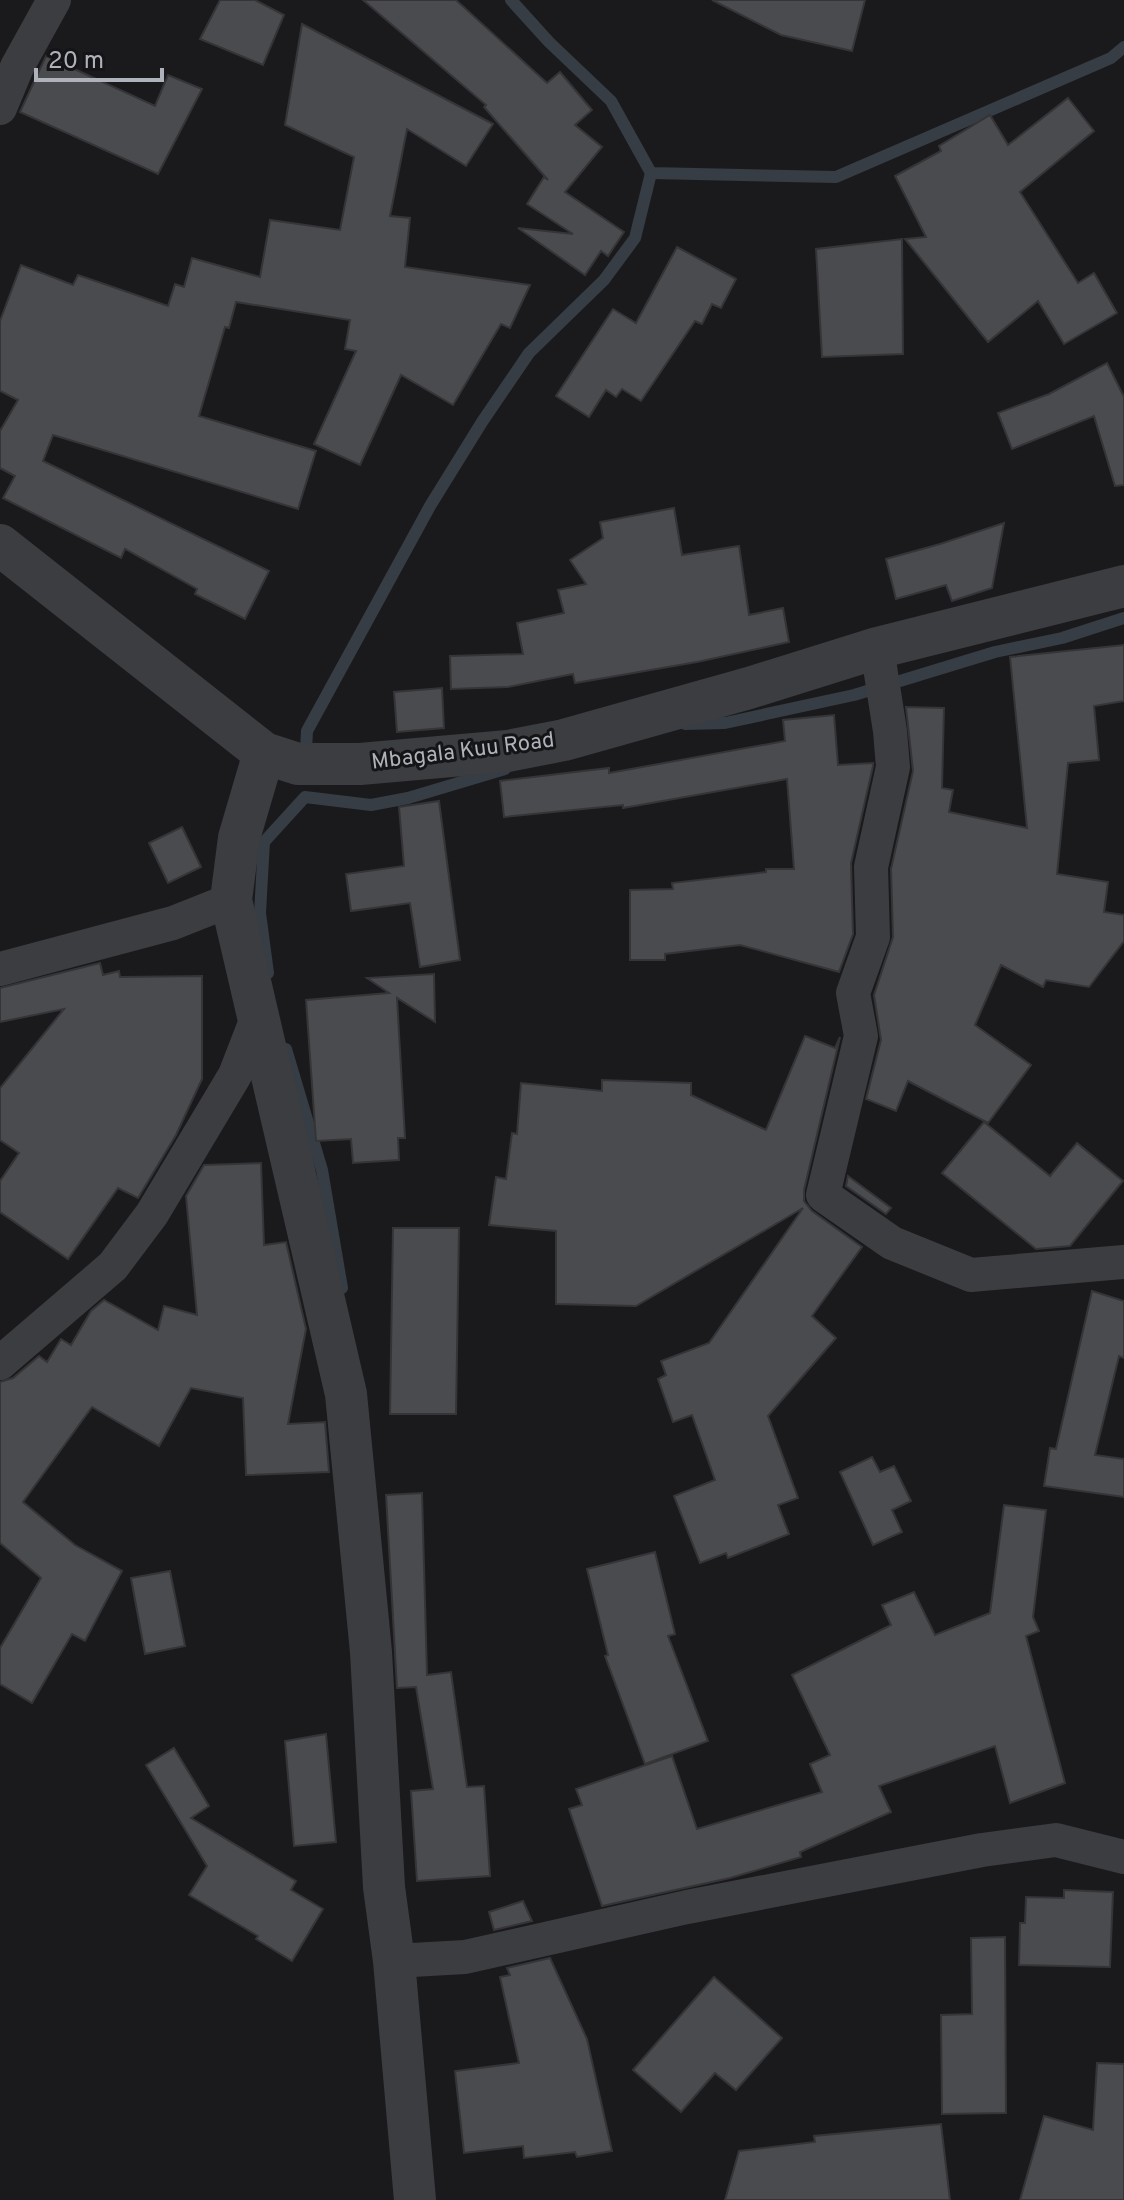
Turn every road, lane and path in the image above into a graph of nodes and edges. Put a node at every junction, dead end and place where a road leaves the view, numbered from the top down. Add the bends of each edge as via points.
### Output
1 (54, 0) edge
2 (0, 108) edge
3 (0, 545) edge
4 (1124, 586) edge
5 (877, 648) junction
6 (264, 753) junction
7 (231, 900) junction
8 (0, 969) edge
9 (259, 1013) junction
10 (1124, 1262) edge
11 (0, 1363) edge
12 (1124, 1857) edge
13 (394, 1961) junction
14 (415, 2200) edge

1 - 2 street
3 - 6 street, Mbagala Kuu Road
4 - 5 street, Mbagala Kuu Road
5 - 6 street, Mbagala Kuu Road via 564,740 508,751 329,765 298,764
5 - 10 street via 893,767 871,867 873,937 853,993 861,1036 823,1195 892,1243 971,1275
6 - 7 street via 239,838
7 - 8 street via 173,923
7 - 9 street
9 - 11 street via 235,1075 152,1214 113,1266
9 - 13 street via 346,1394
12 - 13 street via 1056,1840 982,1850 465,1957
13 - 14 street

